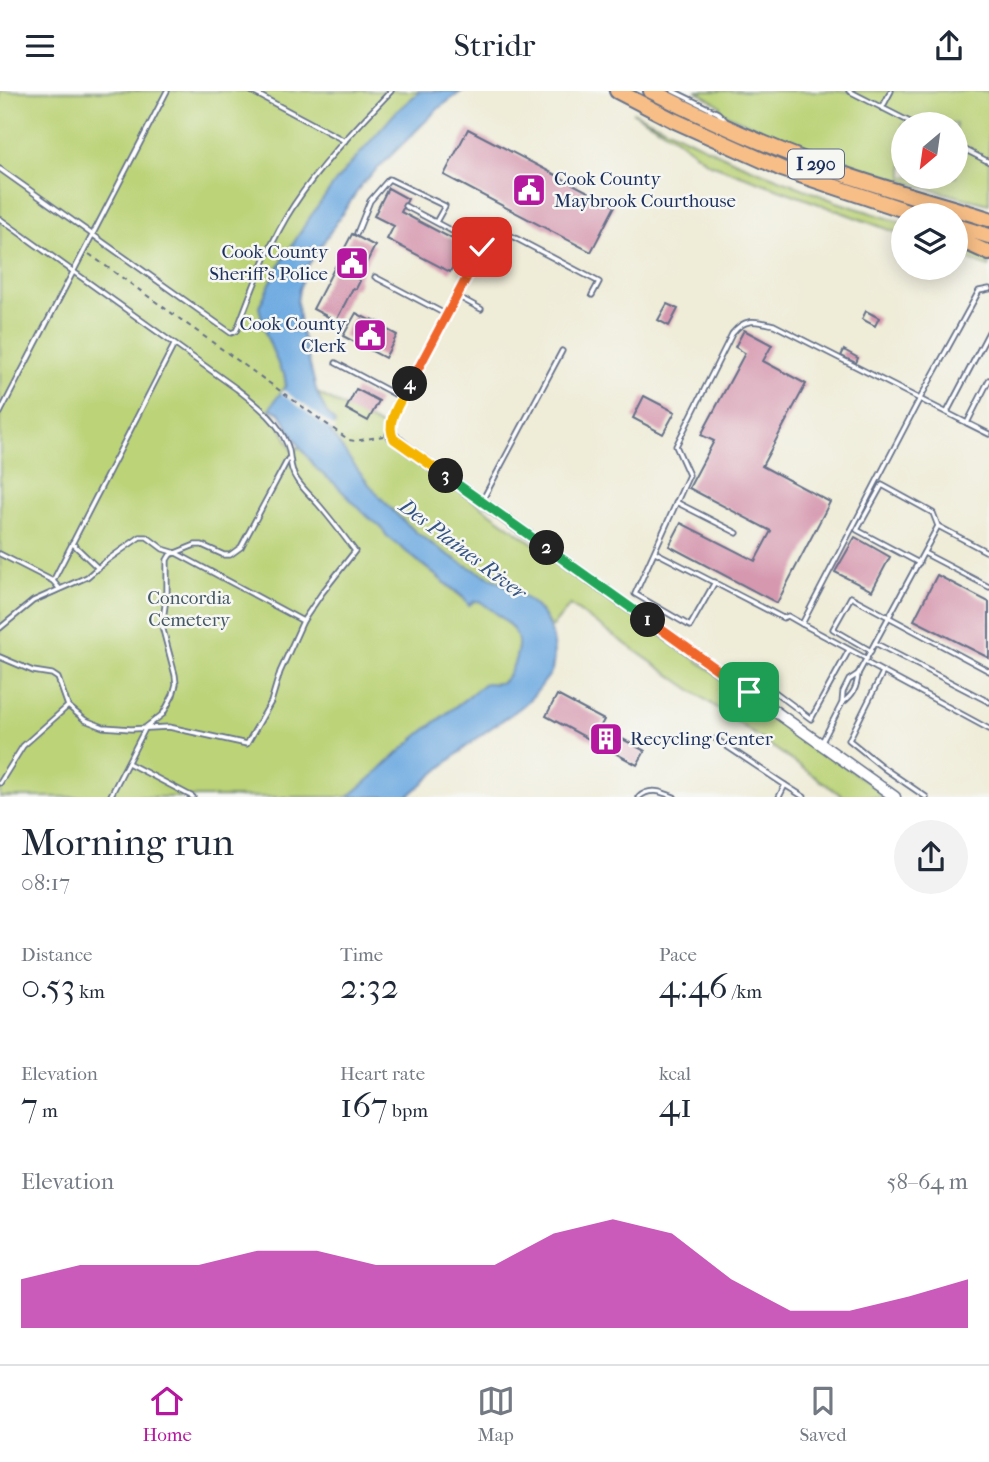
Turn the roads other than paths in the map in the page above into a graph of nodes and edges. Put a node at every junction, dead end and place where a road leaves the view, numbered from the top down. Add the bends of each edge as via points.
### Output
1 (167, 91) edge
2 (251, 91) edge
3 (391, 91) edge
4 (617, 91) edge
5 (651, 91) edge
6 (673, 91) edge
7 (849, 91) edge
8 (891, 91) edge
9 (882, 108) junction
10 (891, 112) edge
11 (739, 133) junction
12 (345, 141) junction
13 (968, 151) edge
14 (989, 162) edge
15 (0, 169) edge
16 (405, 206) dead end
17 (891, 207) edge
18 (0, 219) edge
19 (989, 219) edge
20 (436, 222) junction
21 (968, 230) edge
22 (357, 233) dead end
23 (92, 235) junction
24 (989, 236) edge
25 (968, 243) edge
26 (482, 247) junction
27 (989, 253) edge
28 (73, 272) junction
29 (375, 277) dead end
30 (989, 289) edge
31 (592, 295) dead end
32 (457, 296) junction
33 (481, 309) dead end
34 (447, 315) junction
35 (989, 332) edge
36 (174, 345) junction
37 (562, 351) dead end
38 (336, 363) dead end
39 (989, 380) edge
40 (402, 398) junction
41 (920, 398) junction
42 (947, 412) junction
43 (0, 413) edge
44 (968, 423) junction
45 (989, 434) edge
46 (391, 435) joint
47 (289, 458) junction
48 (482, 502) junction
49 (676, 502) junction
50 (938, 526) junction
51 (737, 533) dead end
52 (72, 543) junction
53 (654, 552) junction
54 (176, 553) junction
55 (924, 553) junction
56 (989, 553) edge
57 (0, 554) edge
58 (919, 563) junction
59 (98, 568) junction
60 (54, 581) junction
61 (715, 582) junction
62 (989, 587) edge
63 (59, 588) junction
64 (889, 618) junction
65 (303, 621) junction
66 (802, 624) junction
67 (0, 628) edge
68 (876, 643) junction
69 (849, 649) junction
70 (871, 651) junction
71 (0, 657) edge
72 (866, 660) junction
73 (989, 671) edge
74 (883, 672) junction
75 (858, 674) junction
76 (755, 677) dead end
77 (989, 702) edge
78 (842, 703) junction
79 (68, 706) junction
80 (146, 727) junction
81 (989, 729) edge
82 (716, 739) dead end
83 (821, 743) junction
84 (128, 763) junction
85 (0, 783) edge
86 (785, 785) junction
87 (110, 797) edge
88 (193, 797) edge
89 (639, 797) edge
90 (674, 797) edge
91 (779, 797) edge
92 (803, 797) edge
93 (895, 797) edge
94 (926, 797) edge

1 - 23 lane
2 - 12 lane
3 - 12 lane
4 - 17 highway, I 290 via 772,165
5 - 11 highway, I 290
6 - 11 lane via 718,113
7 - 9 lane
8 - 9 lane
9 - 10 lane
11 - 19 highway, I 290 via 853,177
12 - 23 lane via 293,207 263,262 238,327 231,333
13 - 14 lane
15 - 23 lane
16 - 20 lane
18 - 28 lane
20 - 22 lane via 444,206 389,179 370,201
20 - 26 lane
21 - 24 highway
23 - 28 lane
25 - 27 highway
26 - 31 lane via 491,232 499,230 599,282
26 - 32 lane
28 - 36 lane
28 - 43 lane
29 - 34 lane
30 - 41 lane via 979,291
32 - 33 lane
32 - 34 lane
34 - 40 lane
35 - 42 lane
36 - 47 lane via 266,412 289,448
36 - 52 lane
37 - 48 lane
38 - 40 lane
39 - 44 lane
40 - 46 lane via 391,422
41 - 42 lane
41 - 49 lane via 774,325 755,321 739,325 676,446 689,475
41 - 66 lane
42 - 44 lane
44 - 45 lane
46 - 48 street
47 - 54 lane via 241,547 224,555 202,545
47 - 65 lane via 297,480 355,551
48 - 83 street
49 - 51 lane
49 - 53 lane
50 - 55 lane
50 - 56 lane
50 - 58 lane via 933,513 882,485 857,530
52 - 59 lane
52 - 60 lane
53 - 61 lane
53 - 61 lane via 635,594 690,626
54 - 59 lane via 140,537
54 - 65 lane
54 - 80 lane via 167,559 162,625 176,684 169,705
55 - 58 lane
55 - 62 lane
57 - 60 lane
58 - 64 lane
59 - 63 lane
60 - 63 lane
61 - 66 lane
63 - 67 lane via 33,601
64 - 68 lane
64 - 70 lane via 852,597 833,629
64 - 73 lane
65 - 80 lane via 266,712 247,744 185,729
66 - 69 lane
68 - 70 lane
68 - 77 lane
69 - 72 lane
69 - 76 lane via 811,719
70 - 72 lane
71 - 79 lane via 58,678
72 - 74 lane
72 - 75 lane
74 - 81 lane
74 - 94 lane via 849,740
75 - 78 lane via 849,680
75 - 78 lane via 852,696
78 - 83 lane
79 - 80 lane via 103,727
79 - 85 lane via 23,746
80 - 84 lane
82 - 86 lane
83 - 93 street
84 - 87 lane
84 - 88 lane
86 - 91 lane
86 - 92 lane
89 - 90 lane via 658,790

